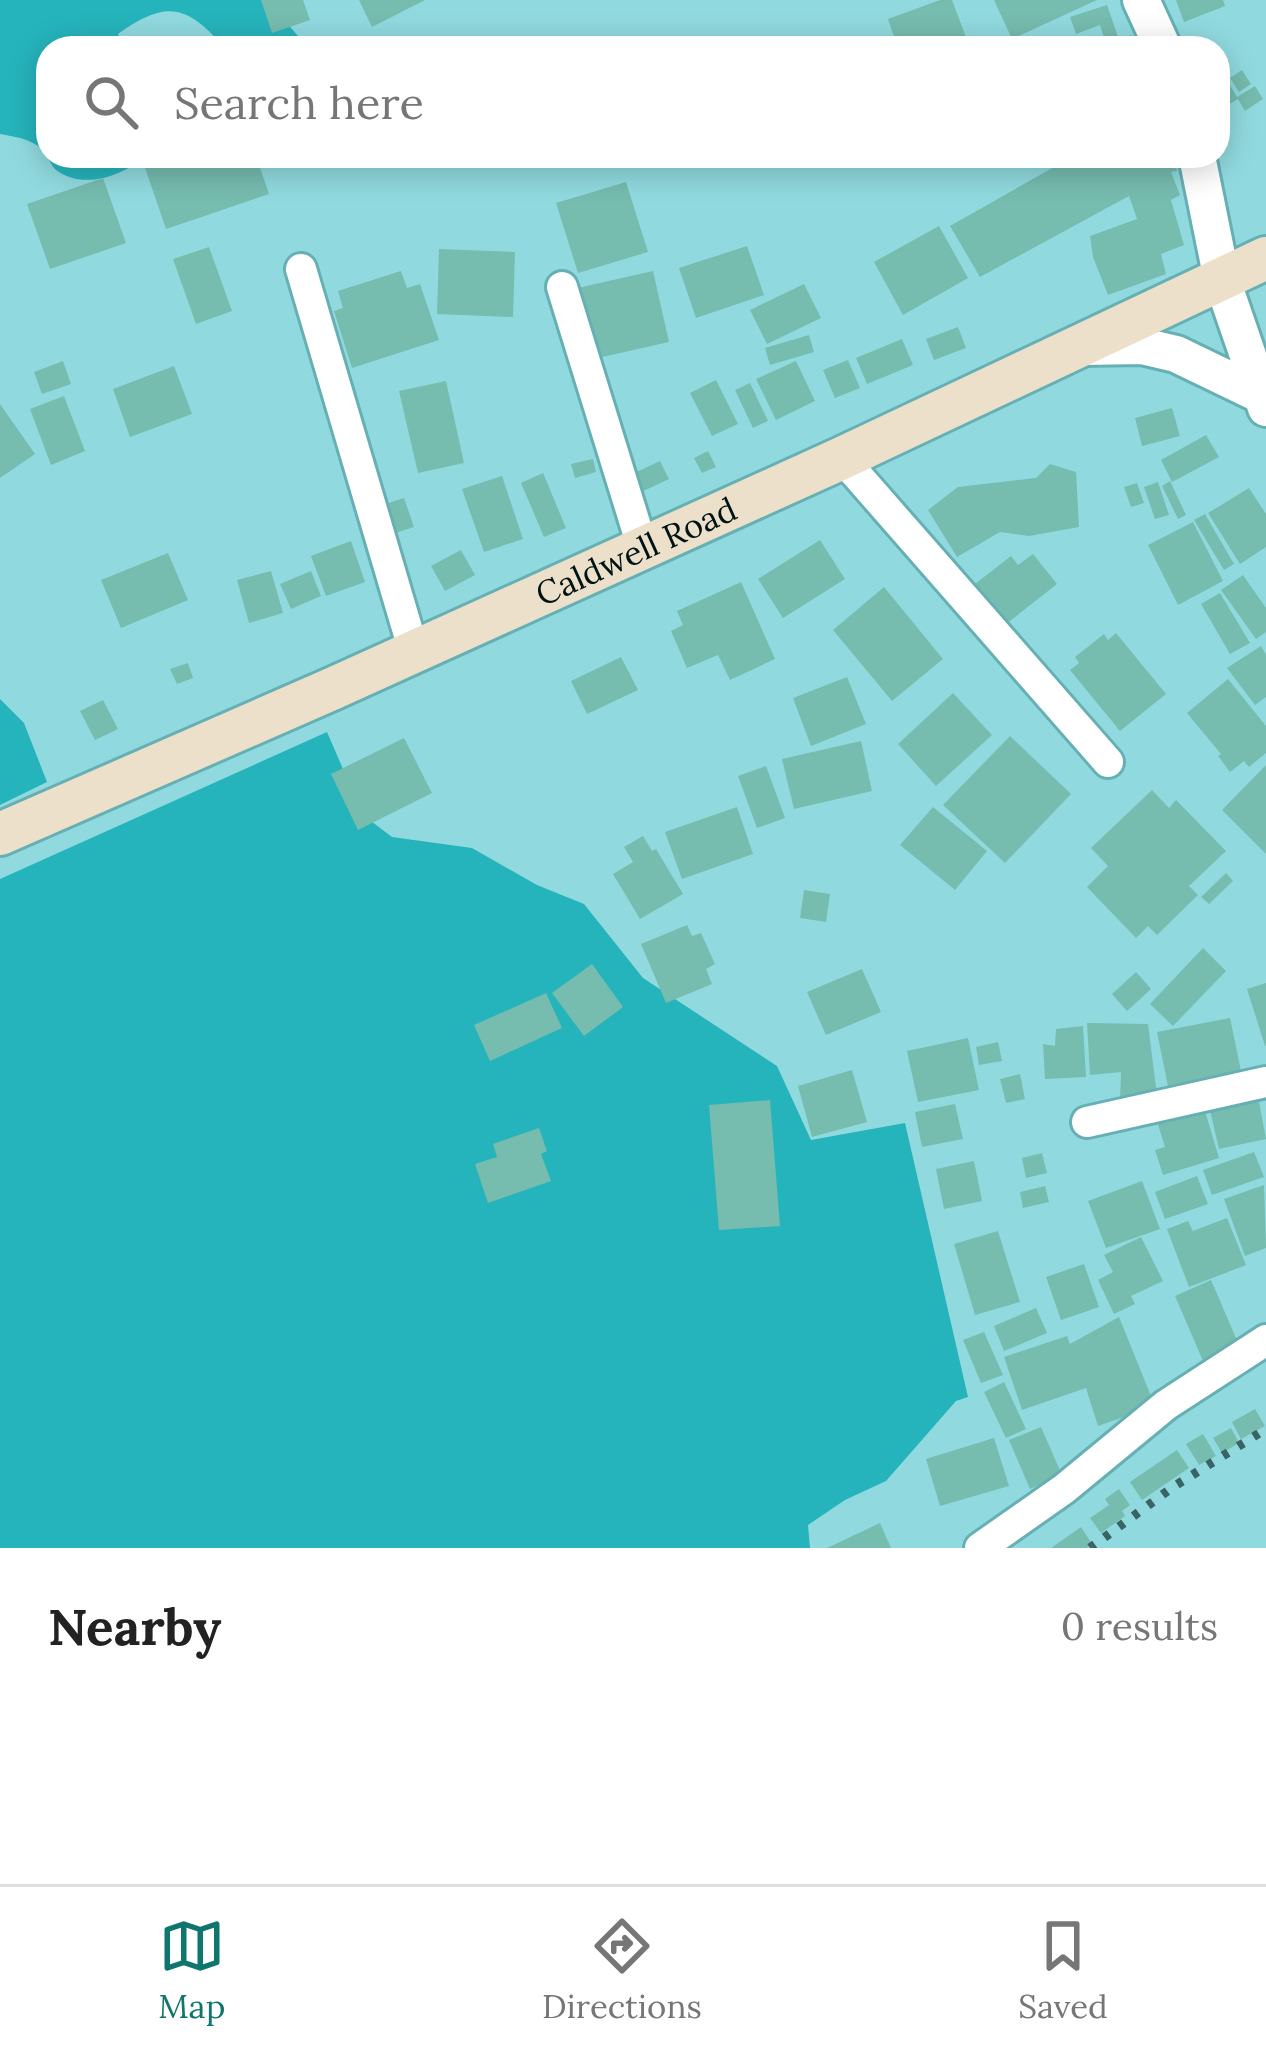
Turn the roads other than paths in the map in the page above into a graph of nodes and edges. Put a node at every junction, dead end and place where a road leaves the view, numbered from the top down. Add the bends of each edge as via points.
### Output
1 (1141, 0) edge
2 (1158, 36) edge
3 (1200, 168) edge
4 (1266, 258) edge
5 (301, 269) dead end
6 (1222, 280) junction
7 (562, 287) dead end
8 (1071, 347) junction
9 (1263, 401) edge
10 (842, 458) junction
11 (641, 546) junction
12 (414, 652) junction
13 (1108, 762) dead end
14 (0, 834) edge
15 (1266, 1082) edge
16 (1088, 1122) dead end
17 (1266, 1340) edge
18 (980, 1548) edge

1 - 2 street
3 - 6 street
4 - 6 main road, Caldwell Road
5 - 12 street
6 - 8 main road, Caldwell Road
6 - 9 street
7 - 11 street
8 - 9 street via 1176,354
8 - 10 main road, Caldwell Road
10 - 11 main road, Caldwell Road
10 - 13 street
11 - 12 main road, Caldwell Road
12 - 14 main road, Caldwell Road
15 - 16 street
17 - 18 street via 1166,1405

